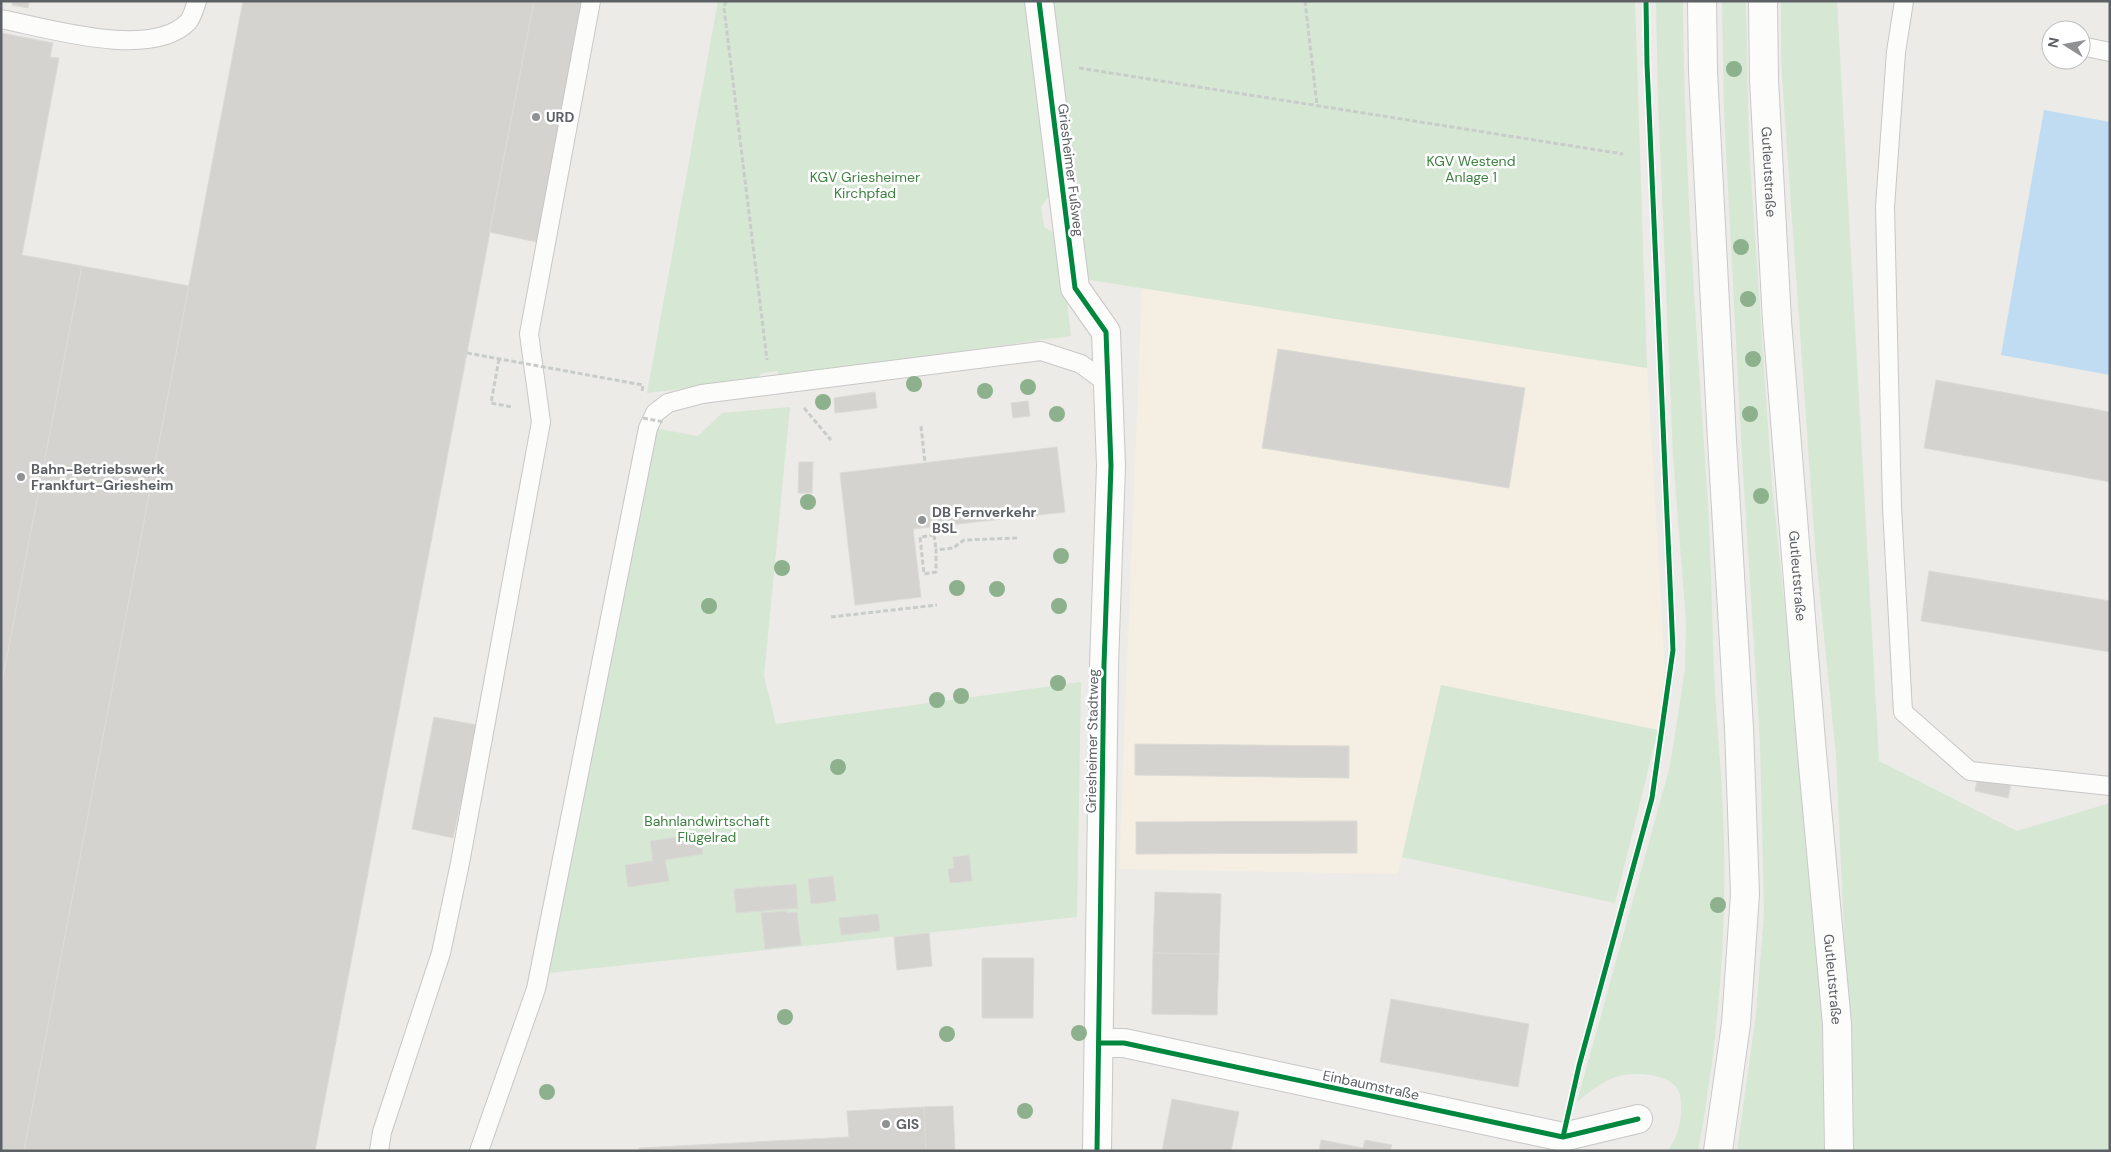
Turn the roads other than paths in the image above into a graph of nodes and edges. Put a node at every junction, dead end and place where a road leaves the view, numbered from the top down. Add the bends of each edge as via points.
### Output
1 (197, 1) edge
2 (591, 1) edge
3 (1039, 1) edge
4 (1702, 1) edge
5 (1763, 1) edge
6 (1904, 1) edge
7 (1, 19) edge
8 (2091, 48) edge
9 (2110, 52) edge
10 (1106, 332) joint
11 (1108, 384) junction
12 (2110, 786) edge
13 (1099, 1043) junction
14 (1638, 1119) dead end
15 (379, 1151) edge
16 (479, 1151) edge
17 (1097, 1151) edge
18 (1718, 1151) edge
19 (1839, 1151) edge

1 - 7 lane via 188,22 151,39 101,38
2 - 15 lane via 529,334 540,432 441,953 382,1132
3 - 10 main road, Griesheimer Fußweg via 1075,288
4 - 18 main road via 1745,894 1736,1024
5 - 19 main road, Gutleutstraße via 1764,80 1778,322 1837,1024
6 - 12 lane via 1896,52 1885,207 1892,507 1903,712 1970,771
8 - 9 lane
10 - 11 main road, Griesheimer Stadtweg
11 - 13 main road, Griesheimer Stadtweg via 1111,466 1104,665
11 - 16 lane via 1081,364 1041,351 702,394 668,402 655,413 648,428 536,989
13 - 14 main road, Einbaumstraße via 1124,1043 1563,1137
13 - 17 main road, Griesheimer Stadtweg

